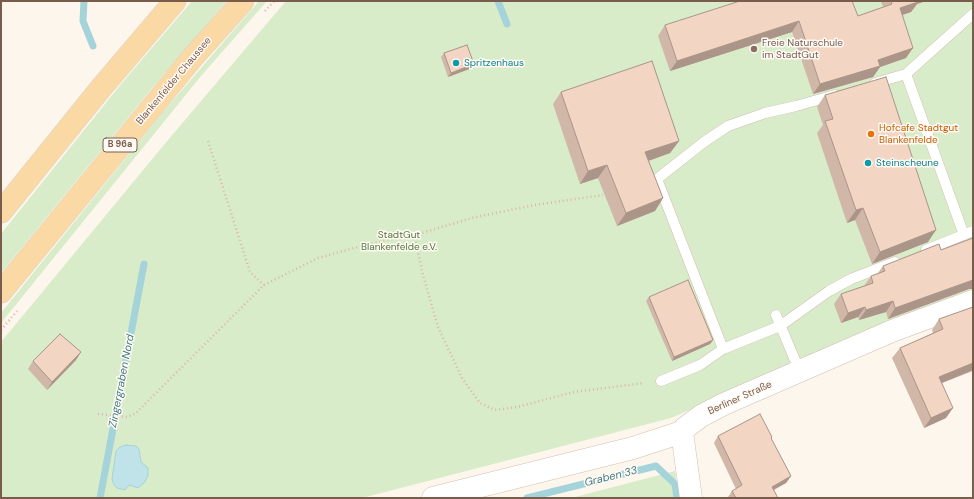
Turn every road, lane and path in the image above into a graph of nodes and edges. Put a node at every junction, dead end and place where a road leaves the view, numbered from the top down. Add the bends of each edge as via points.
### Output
1 (175, 1) edge
2 (243, 1) edge
3 (973, 14) edge
4 (906, 74) junction
5 (862, 87) edge
6 (847, 91) edge
7 (208, 141) dead end
8 (603, 195) dead end
9 (1, 212) edge
10 (968, 233) edge
11 (414, 234) junction
12 (918, 253) edge
13 (903, 259) edge
14 (264, 285) junction
15 (1, 292) edge
16 (973, 301) edge
17 (776, 315) dead end
18 (780, 326) junction
19 (723, 349) junction
20 (800, 372) junction
21 (661, 381) joint
22 (98, 414) dead end
23 (682, 432) junction
24 (433, 498) edge
25 (691, 498) edge

1 - 9 main road
2 - 15 main road, Blankenfelder Chaussee / B 96a via 193,57
3 - 4 lane
4 - 5 lane
4 - 10 lane
6 - 19 lane via 765,113 728,126 657,179
7 - 14 path via 250,272
8 - 11 path via 476,217
10 - 12 lane
11 - 14 path via 318,258
11 - 21 path via 438,327 462,378 480,403 495,410 574,392
13 - 18 lane via 851,279
14 - 22 path via 136,413 127,417
16 - 20 street, Berliner Straße via 892,331
17 - 18 lane
18 - 19 lane
18 - 20 lane
19 - 21 lane via 700,365
20 - 23 street, Berliner Straße via 724,404 701,416
23 - 24 street, Berliner Straße via 633,448
23 - 25 street

